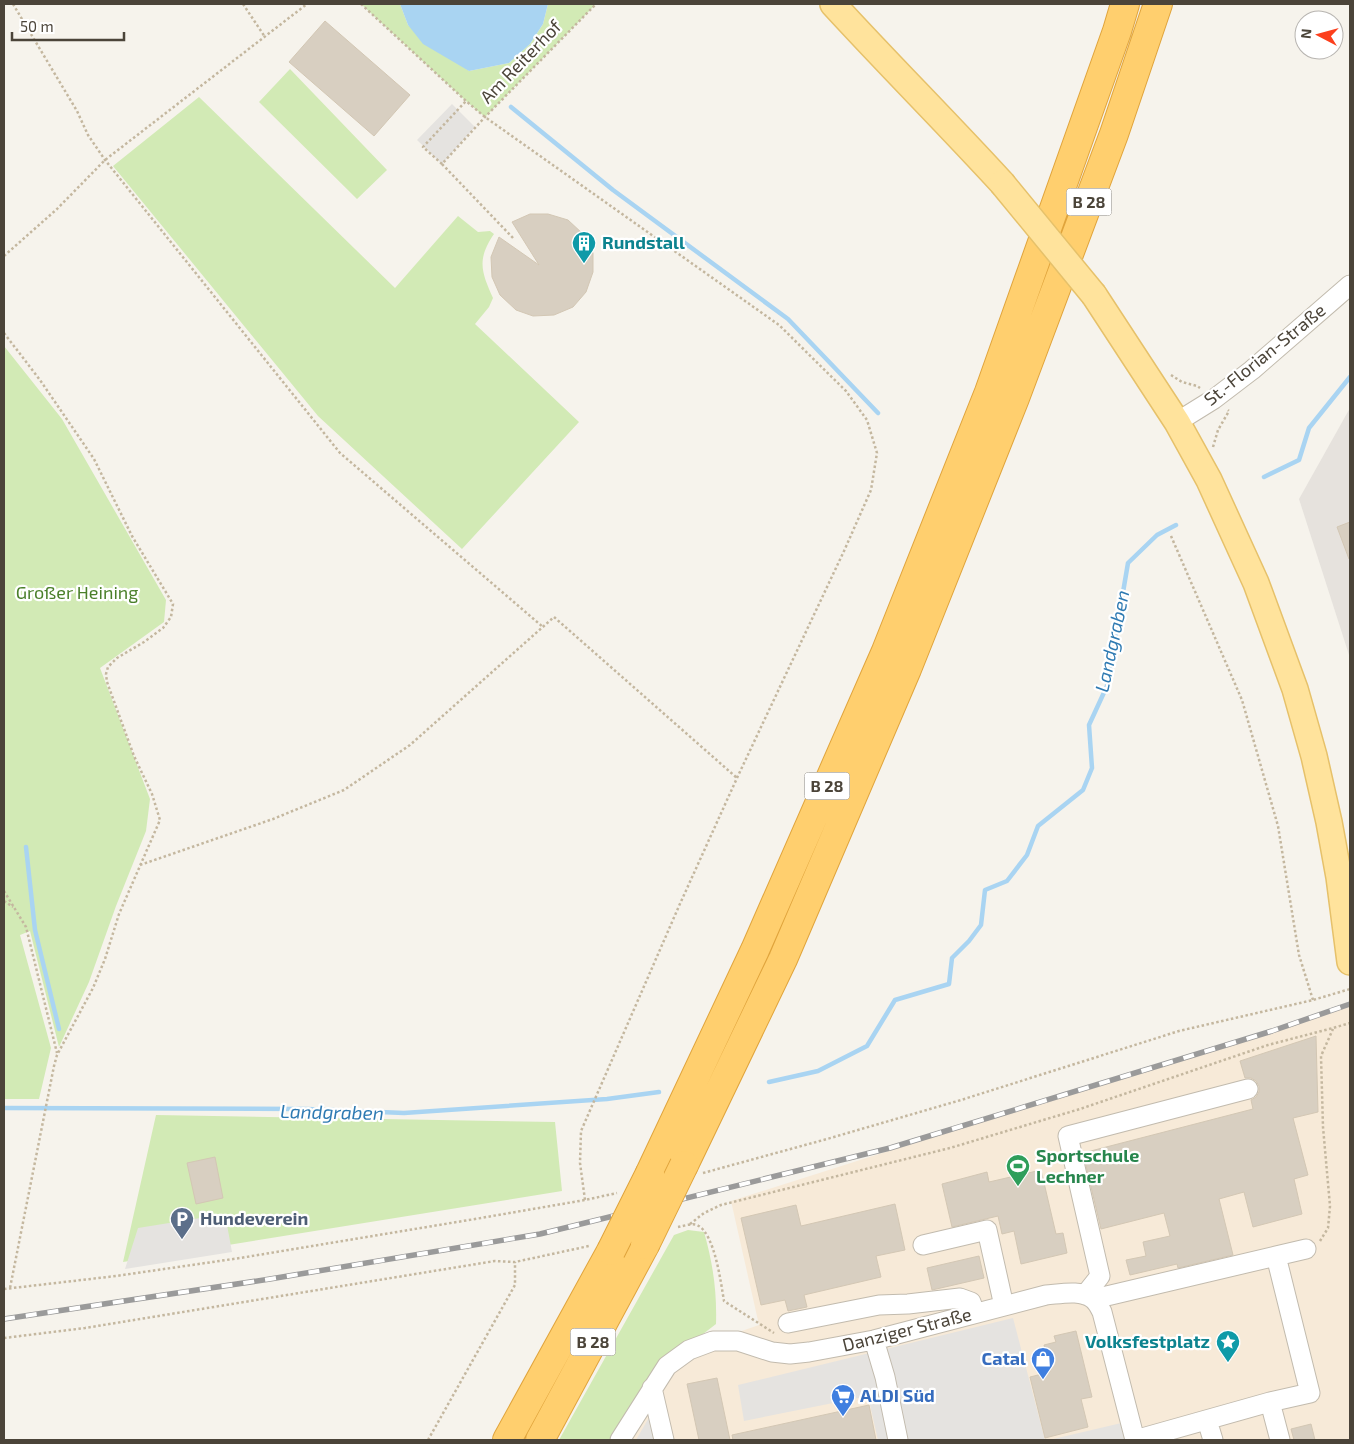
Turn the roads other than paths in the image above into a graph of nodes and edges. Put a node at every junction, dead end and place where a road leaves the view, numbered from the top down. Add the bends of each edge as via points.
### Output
1 (833, 4) edge
2 (1125, 4) edge
3 (1158, 4) edge
4 (1350, 285) edge
5 (1177, 422) junction
6 (1350, 962) edge
7 (1248, 1090) dead end
8 (923, 1245) dead end
9 (1306, 1249) road end
10 (1276, 1256) junction
11 (1090, 1297) junction
12 (1004, 1306) junction
13 (975, 1313) junction
14 (784, 1330) road end
15 (874, 1340) junction
16 (652, 1388) junction
17 (1270, 1402) junction
18 (1207, 1420) junction
19 (507, 1440) edge
20 (540, 1440) edge
21 (620, 1440) edge
22 (664, 1440) edge
23 (898, 1440) edge
24 (1135, 1440) edge
25 (1213, 1440) edge
26 (1280, 1440) edge

1 - 5 main road, bridge via 1002,183 1094,295
2 - 19 highway, B 28, bridge via 989,392 886,651 755,950 650,1173
3 - 20 highway, B 28, bridge via 1114,134 1015,398 907,669 783,959 646,1245
4 - 5 street, St.-Florian-Straße via 1252,370
5 - 6 main road via 1209,480 1256,583 1295,689 1329,822
7 - 11 street via 1068,1136 1100,1276
8 - 12 street via 987,1230
9 - 10 street, Danziger Straße
10 - 11 street, Danziger Straße
10 - 17 street via 1310,1393
11 - 12 street, Danziger Straße via 1067,1293 1046,1295
11 - 24 street via 1102,1312 1107,1327
12 - 13 street, Danziger Straße
13 - 14 street via 970,1302 960,1298 879,1305
13 - 15 street, Danziger Straße
15 - 16 street, Danziger Straße via 790,1354 738,1341 714,1341 689,1350 666,1366
15 - 23 street
16 - 21 street, Danziger Straße
16 - 22 street
17 - 18 street
17 - 26 street
18 - 24 street
18 - 25 street

